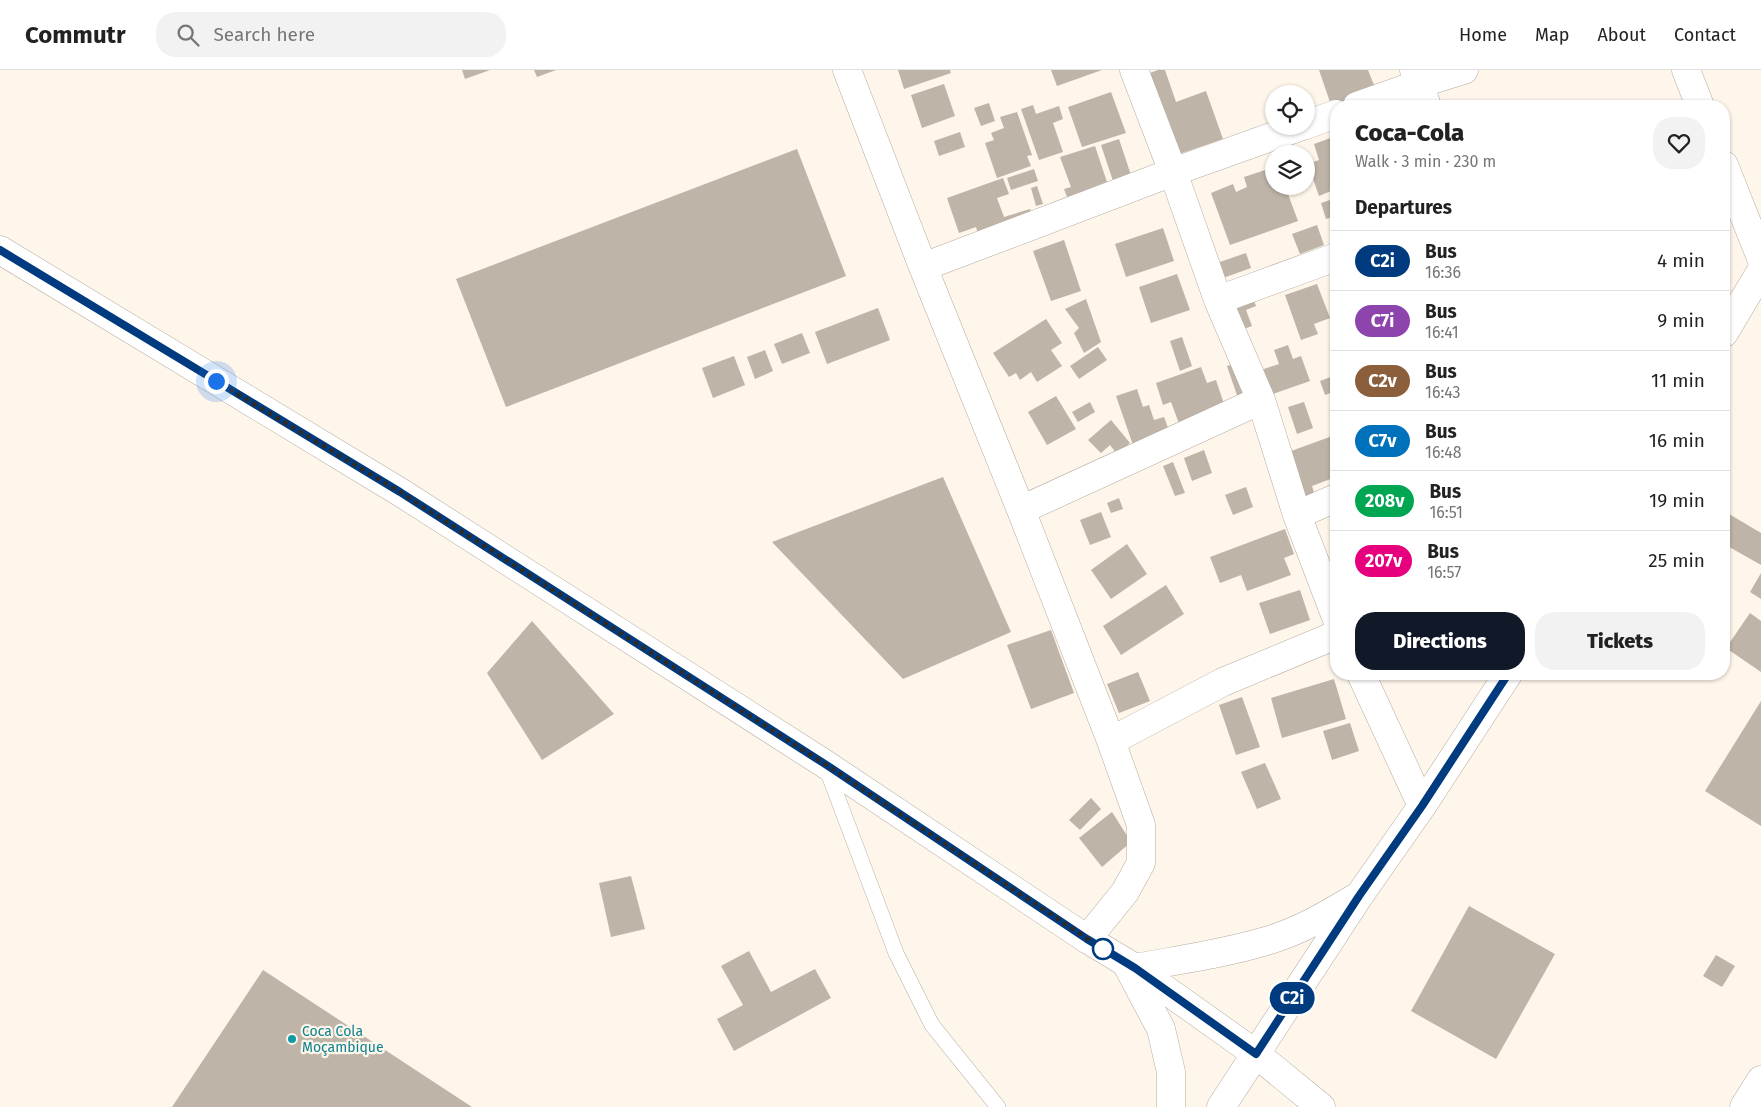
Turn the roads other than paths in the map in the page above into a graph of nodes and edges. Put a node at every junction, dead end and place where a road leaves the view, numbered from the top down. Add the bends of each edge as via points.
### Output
1 (847, 70) edge
2 (1134, 70) edge
3 (1464, 70) edge
4 (1686, 70) edge
5 (1420, 87) edge
6 (1377, 100) edge
7 (1698, 100) edge
8 (1330, 116) edge
9 (1315, 121) edge
10 (1277, 135) edge
11 (1173, 172) junction
12 (1730, 180) edge
13 (0, 250) edge
14 (1330, 258) edge
15 (1761, 258) edge
16 (923, 267) junction
17 (1761, 271) edge
18 (1218, 300) junction
19 (1730, 323) edge
20 (1262, 400) junction
21 (1330, 501) edge
22 (1021, 510) junction
23 (1297, 515) junction
24 (1330, 601) edge
25 (1330, 637) edge
26 (1365, 680) edge
27 (1504, 680) edge
28 (1110, 741) junction
29 (825, 764) junction
30 (1422, 806) junction
31 (1359, 896) junction
32 (1087, 939) junction
33 (1130, 966) junction
34 (1256, 1054) junction
35 (1761, 1080) edge
36 (998, 1107) edge
37 (1171, 1107) edge
38 (1221, 1107) edge
39 (1321, 1107) edge
40 (1744, 1107) edge

1 - 16 street
2 - 11 street
3 - 5 street
4 - 7 street
5 - 6 street
8 - 9 street
10 - 11 street
11 - 16 street
11 - 18 street
12 - 15 street
13 - 29 street via 400,492
14 - 18 street
16 - 22 street
17 - 19 street
18 - 20 street
20 - 22 street
20 - 23 street
21 - 23 street
22 - 28 street
23 - 24 street
25 - 28 street via 1223,682
26 - 30 street
27 - 30 street
28 - 32 street via 1141,825 1140,863 1125,892
29 - 32 street
29 - 36 lane via 896,953 932,1026
30 - 31 street
31 - 33 street via 1312,923 1267,941 1208,955
31 - 34 street
32 - 33 street
33 - 34 street
33 - 37 street via 1161,1030 1171,1072
34 - 38 street
34 - 39 street
35 - 40 street

